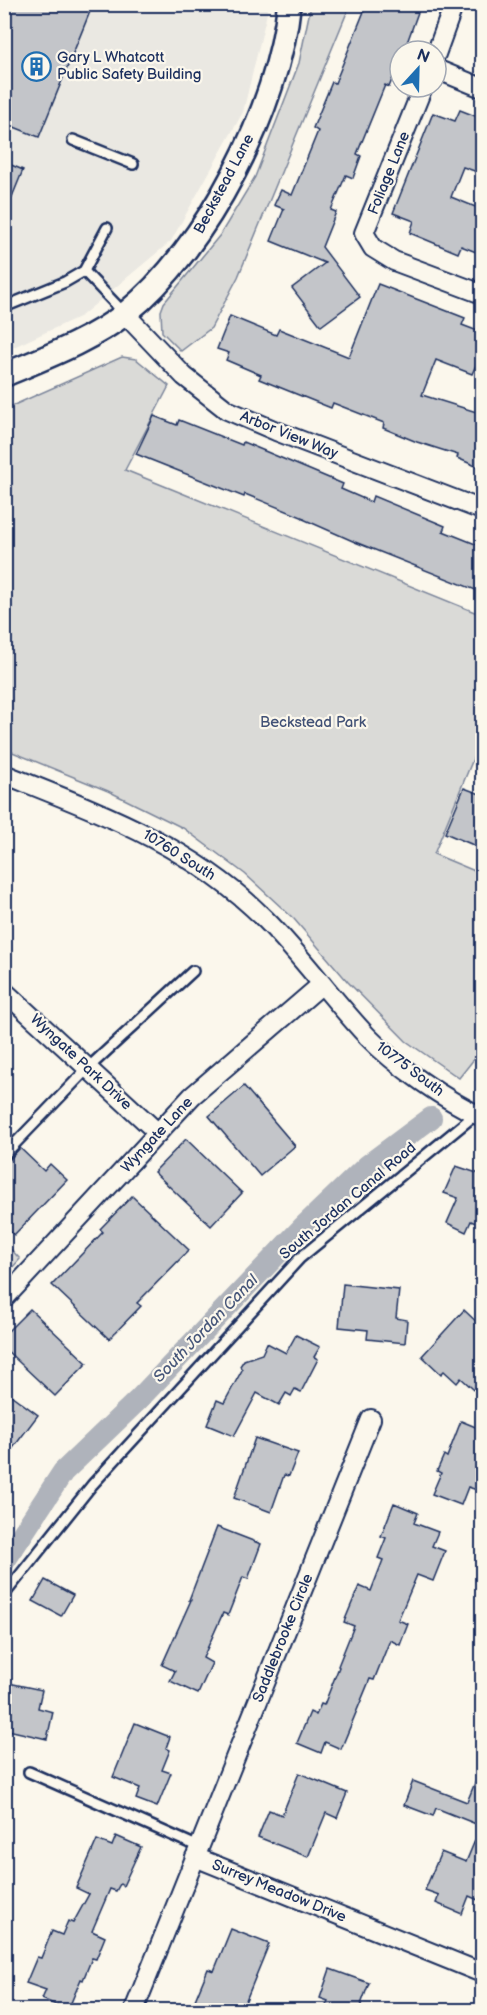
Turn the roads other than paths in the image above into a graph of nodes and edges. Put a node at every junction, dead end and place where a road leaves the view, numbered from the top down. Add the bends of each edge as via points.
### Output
1 (289, 4) edge
2 (454, 4) edge
3 (441, 39) edge
4 (448, 74) edge
5 (483, 88) edge
6 (418, 99) edge
7 (73, 140) dead end
8 (133, 164) dead end
9 (107, 228) dead end
10 (84, 271) junction
11 (483, 294) edge
12 (4, 307) edge
13 (125, 314) junction
14 (4, 375) edge
15 (483, 510) edge
16 (4, 774) edge
17 (193, 971) dead end
18 (322, 984) junction
19 (4, 992) edge
20 (88, 1068) junction
21 (480, 1113) edge
22 (158, 1133) junction
23 (4, 1155) edge
24 (4, 1299) edge
25 (371, 1419) dead end
26 (4, 1595) edge
27 (29, 1772) dead end
28 (197, 1852) junction
29 (483, 1973) edge
30 (134, 2010) edge

1 - 13 street, Beckstead Lane via 274,75 233,175 191,244
2 - 3 street
4 - 5 street
6 - 11 street, Foliage Lane via 364,233 373,248 394,261
7 - 8 lane
9 - 10 lane
10 - 12 lane
10 - 13 lane
13 - 14 street, Beckstead Lane via 63,349
13 - 15 street, Arbor View Way via 184,376 228,410
16 - 18 street, 10760 South via 109,815 191,859 266,920
17 - 20 lane
18 - 21 street, 10775 South via 368,1038 393,1059 447,1098
18 - 22 street, Wyngate Lane via 192,1096
19 - 20 street, Wyngate Park Drive
20 - 22 street, Wyngate Park Drive
20 - 23 lane
21 - 26 lane, South Jordan Canal Road via 300,1258 92,1485
22 - 24 street, Wyngate Lane
25 - 28 street, Saddlebrooke Circle
27 - 28 lane
28 - 29 street, Surrey Meadow Drive
28 - 30 street, Surrey Meadow Drive

